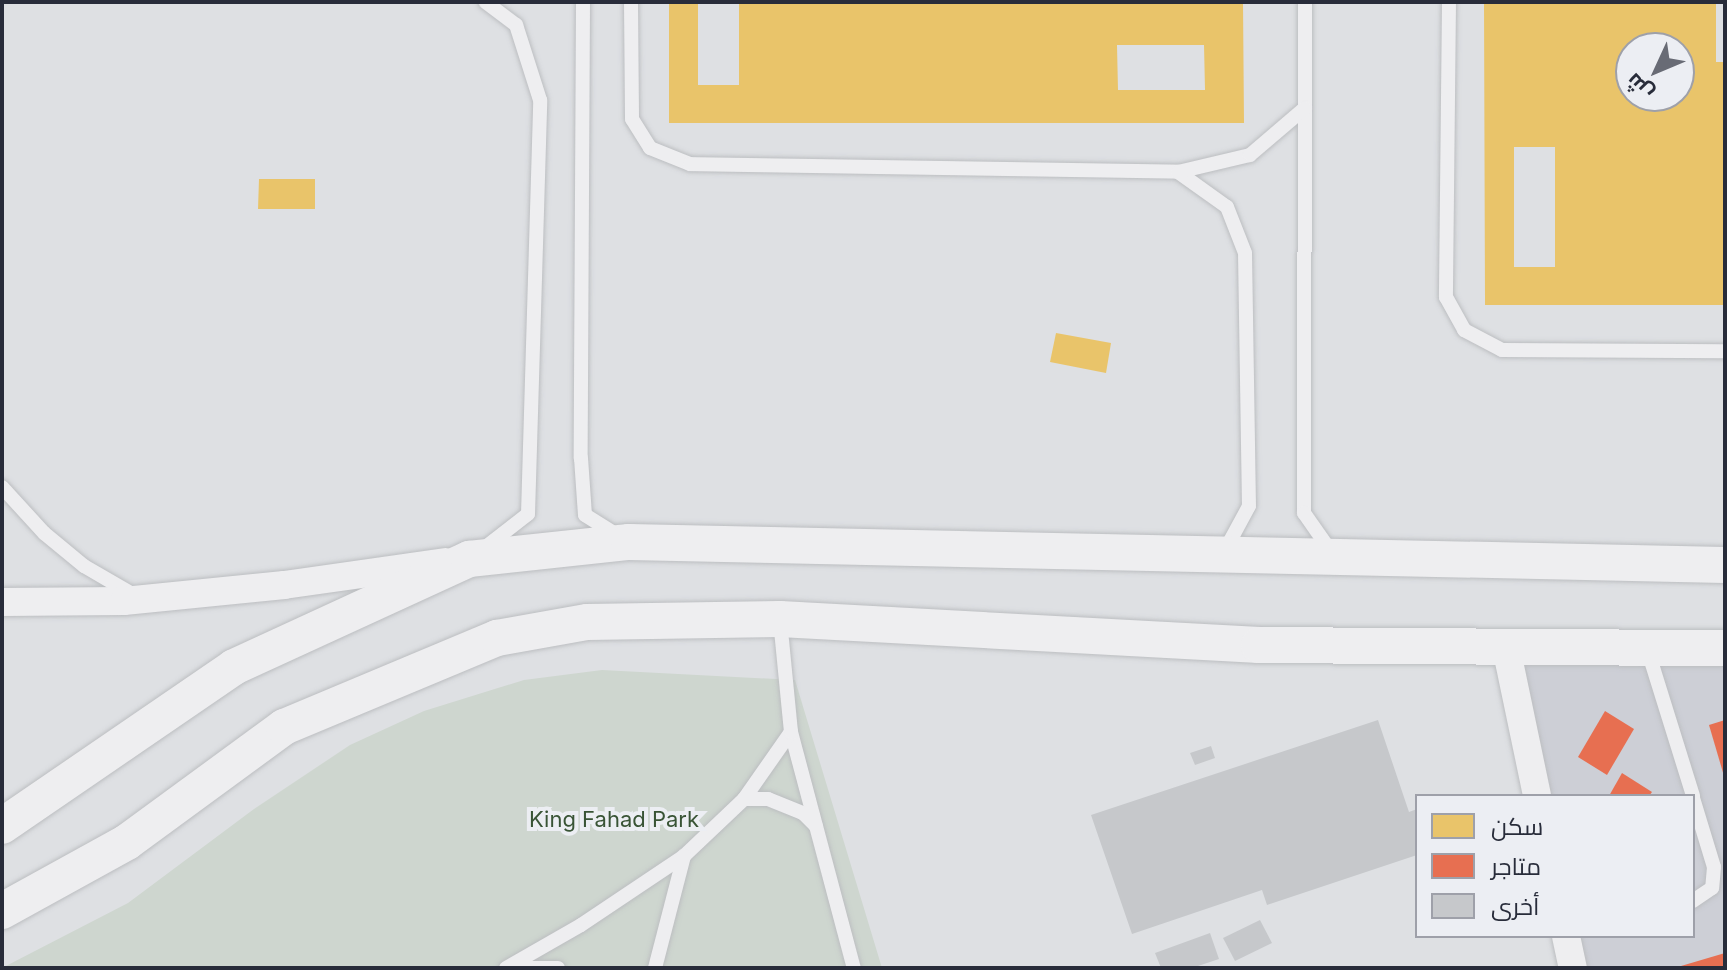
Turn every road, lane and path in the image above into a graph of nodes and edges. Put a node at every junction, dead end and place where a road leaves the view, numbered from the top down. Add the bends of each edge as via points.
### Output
1 (486, 2) edge
2 (583, 2) edge
3 (631, 2) edge
4 (1305, 2) edge
5 (1449, 2) edge
6 (1305, 108) junction
7 (1178, 172) junction
8 (1725, 351) edge
9 (2, 487) edge
10 (629, 542) junction
11 (1223, 555) junction
12 (1335, 557) junction
13 (469, 559) junction
14 (1725, 565) edge
15 (142, 599) junction
16 (2, 602) edge
17 (780, 619) junction
18 (1506, 647) junction
19 (1647, 648) junction
20 (1725, 648) edge
21 (791, 732) junction
22 (1537, 794) edge
23 (1692, 794) edge
24 (744, 799) junction
25 (1695, 804) edge
26 (2, 826) edge
27 (819, 829) junction
28 (684, 856) junction
29 (1695, 900) edge
30 (2, 911) edge
31 (1572, 938) edge
32 (506, 968) edge
33 (525, 968) edge
34 (558, 968) edge
35 (655, 968) edge
36 (854, 968) edge
37 (1573, 968) edge

1 - 13 lane via 516,25 540,100 528,514
2 - 10 lane via 585,515
3 - 7 lane via 632,119 650,148 690,164
4 - 6 lane
5 - 8 lane via 1446,297 1464,330 1502,350
6 - 7 lane via 1250,155
6 - 12 lane via 1304,513
7 - 11 lane via 1227,207 1245,253 1249,506
9 - 15 lane via 84,566
10 - 11 street
10 - 13 street
11 - 12 street
12 - 14 street
13 - 15 street
13 - 26 street via 234,667
15 - 16 street
17 - 18 street via 1259,645
17 - 21 lane
17 - 30 street via 587,622 497,638 284,727 127,842
18 - 19 street
18 - 22 street
19 - 20 street
19 - 23 lane
21 - 24 lane
21 - 27 lane
24 - 27 lane via 768,799 803,813
24 - 28 lane
25 - 29 lane via 1714,867 1712,888
27 - 36 lane
28 - 32 lane
28 - 35 lane
31 - 37 street
33 - 34 lane

